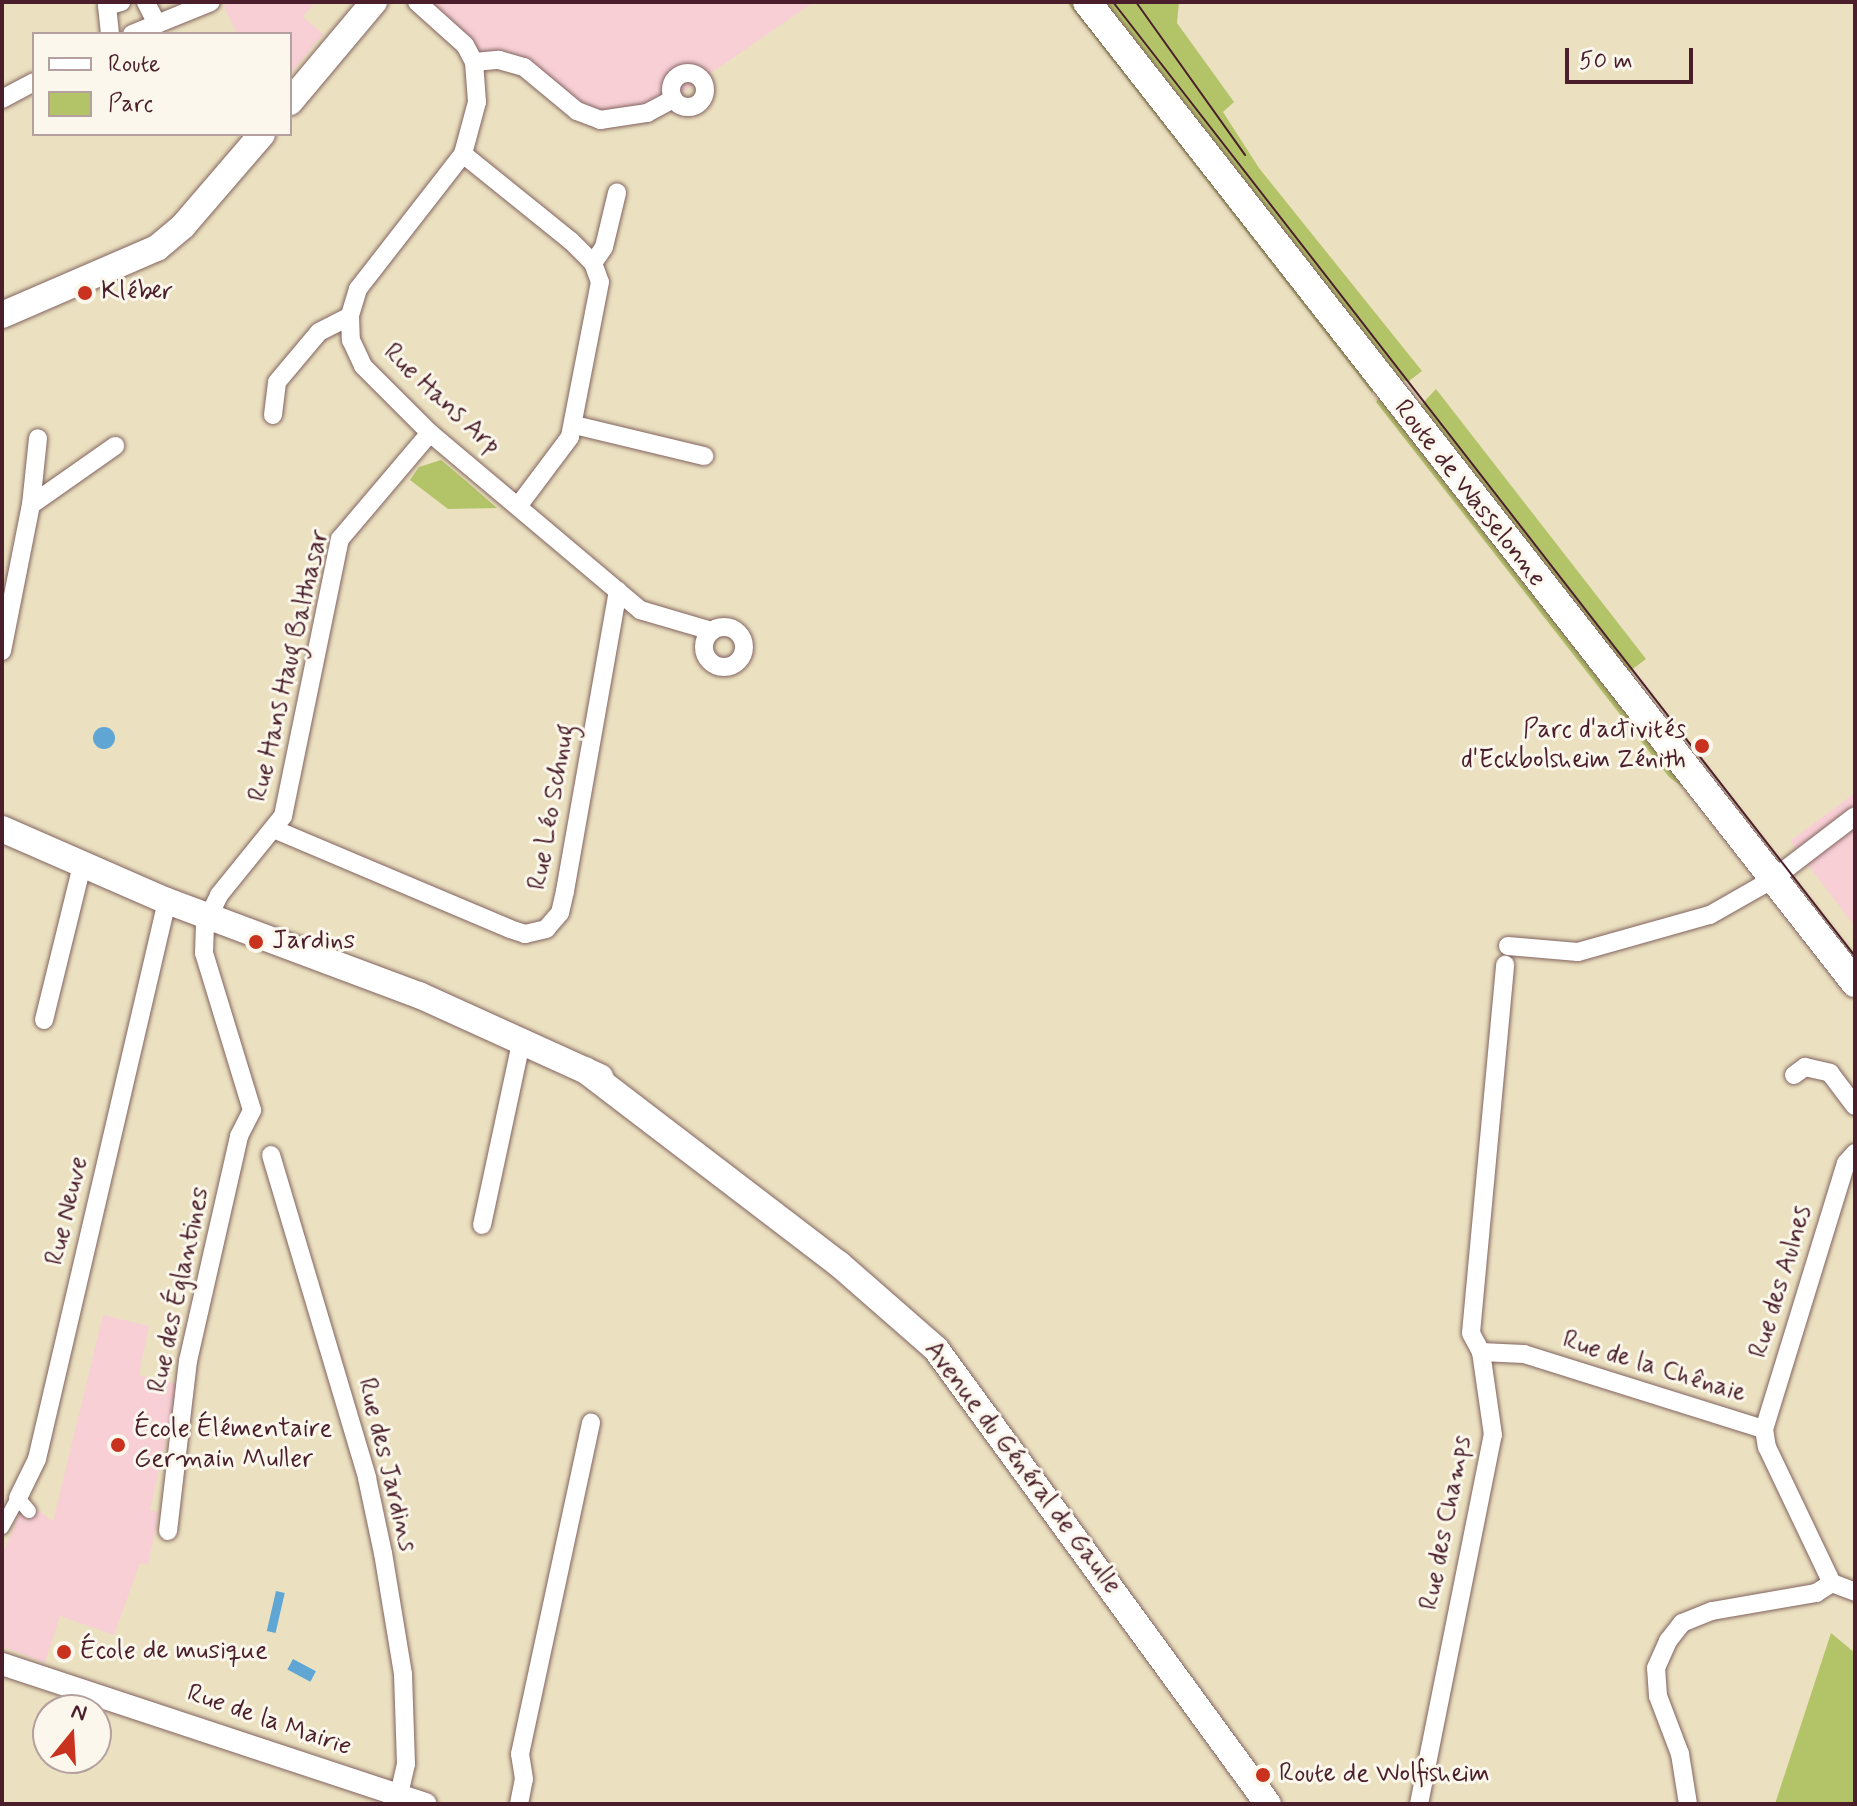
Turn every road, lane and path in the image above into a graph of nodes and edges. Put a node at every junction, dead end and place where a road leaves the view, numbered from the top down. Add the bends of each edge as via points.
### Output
1 (121, 2) edge
2 (146, 2) edge
3 (211, 2) edge
4 (374, 2) edge
5 (417, 2) edge
6 (1087, 2) edge
7 (157, 24) junction
8 (110, 32) edge
9 (137, 32) edge
10 (474, 62) junction
11 (32, 83) edge
12 (2, 99) edge
13 (673, 99) dead end
14 (292, 100) edge
15 (260, 136) edge
16 (463, 154) junction
17 (617, 193) dead end
18 (593, 263) junction
19 (2, 315) edge
20 (350, 316) junction
21 (273, 415) dead end
22 (575, 425) junction
23 (430, 433) junction
24 (38, 438) dead end
25 (115, 446) dead end
26 (704, 456) dead end
27 (31, 505) junction
28 (519, 505) junction
29 (618, 591) junction
30 (712, 631) dead end
31 (2, 651) edge
32 (1855, 816) edge
33 (2, 829) edge
34 (276, 830) junction
35 (83, 861) junction
36 (1773, 879) junction
37 (167, 901) junction
38 (208, 915) junction
39 (1508, 946) dead end
40 (1505, 965) dead end
41 (1855, 983) edge
42 (44, 1020) dead end
43 (522, 1038) junction
44 (1794, 1075) dead end
45 (1855, 1106) edge
46 (1855, 1153) edge
47 (271, 1155) dead end
48 (482, 1225) dead end
49 (1481, 1352) junction
50 (591, 1423) dead end
51 (1764, 1429) junction
52 (24, 1505) joint
53 (2, 1527) edge
54 (168, 1531) dead end
55 (1832, 1583) junction
56 (1855, 1592) edge
57 (2, 1664) edge
58 (392, 1797) edge
59 (425, 1804) edge
60 (519, 1804) edge
61 (1268, 1804) edge
62 (1419, 1804) edge
63 (1688, 1804) edge

1 - 8 street via 107,6
2 - 7 street
3 - 7 street
4 - 14 main road
5 - 10 street via 465,45
6 - 36 main road, Route de Wasselonne
7 - 9 street
10 - 13 street via 499,60 524,67 577,111 600,120 647,113
10 - 16 street via 477,102
11 - 12 street
15 - 19 main road via 183,226 157,248
16 - 18 street
16 - 20 street via 358,289
17 - 18 street via 604,247
18 - 22 street via 600,282
20 - 21 street via 319,332 277,382
20 - 23 street, Rue Hans Arp via 351,340 363,366
22 - 26 street
22 - 28 street
23 - 28 street, Rue Hans Arp
23 - 34 street, Rue Hans Haug Balthasar via 340,539 297,762
24 - 27 street
25 - 27 street
27 - 31 street
28 - 29 street, Rue Hans Arp
29 - 30 street, Rue Hans Arp via 640,610
29 - 34 street, Rue Léo Schnug via 565,891 560,913 546,929 525,934 510,929
32 - 36 street
33 - 35 main road, Avenue du Général de Gaulle
34 - 38 street, Rue Hans Haug Balthasar
35 - 37 main road, Avenue du Général de Gaulle
35 - 42 street
36 - 39 street via 1710,915 1578,952
36 - 41 main road, Route de Wasselonne
37 - 38 main road, Avenue du Général de Gaulle
37 - 52 street, Rue Neuve
38 - 43 main road, Avenue du Général de Gaulle
38 - 54 street, Rue des Églantines via 204,953 252,1110 239,1136 188,1361
40 - 49 street, Rue des Champs via 1471,1333
43 - 48 street
43 - 61 main road, Avenue du Général de Gaulle via 585,1070 689,1148 894,1309 936,1349
44 - 45 street via 1805,1067 1830,1073
46 - 51 street, Rue des Aulnes via 1846,1163
47 - 58 street, Rue des Jardins via 367,1478 383,1553 403,1674 406,1764
49 - 51 street, Rue de la Chênaie via 1524,1354
49 - 62 street, Rue des Champs via 1493,1435
50 - 60 street via 520,1754 524,1779
51 - 55 street, Rue de la Chênaie via 1767,1447
52 - 53 street, Rue Neuve
55 - 56 street
55 - 63 street via 1816,1593 1712,1611 1682,1623 1668,1641 1656,1668 1658,1696 1680,1754
57 - 58 street, Rue de la Mairie
58 - 59 street, Rue de la Mairie

